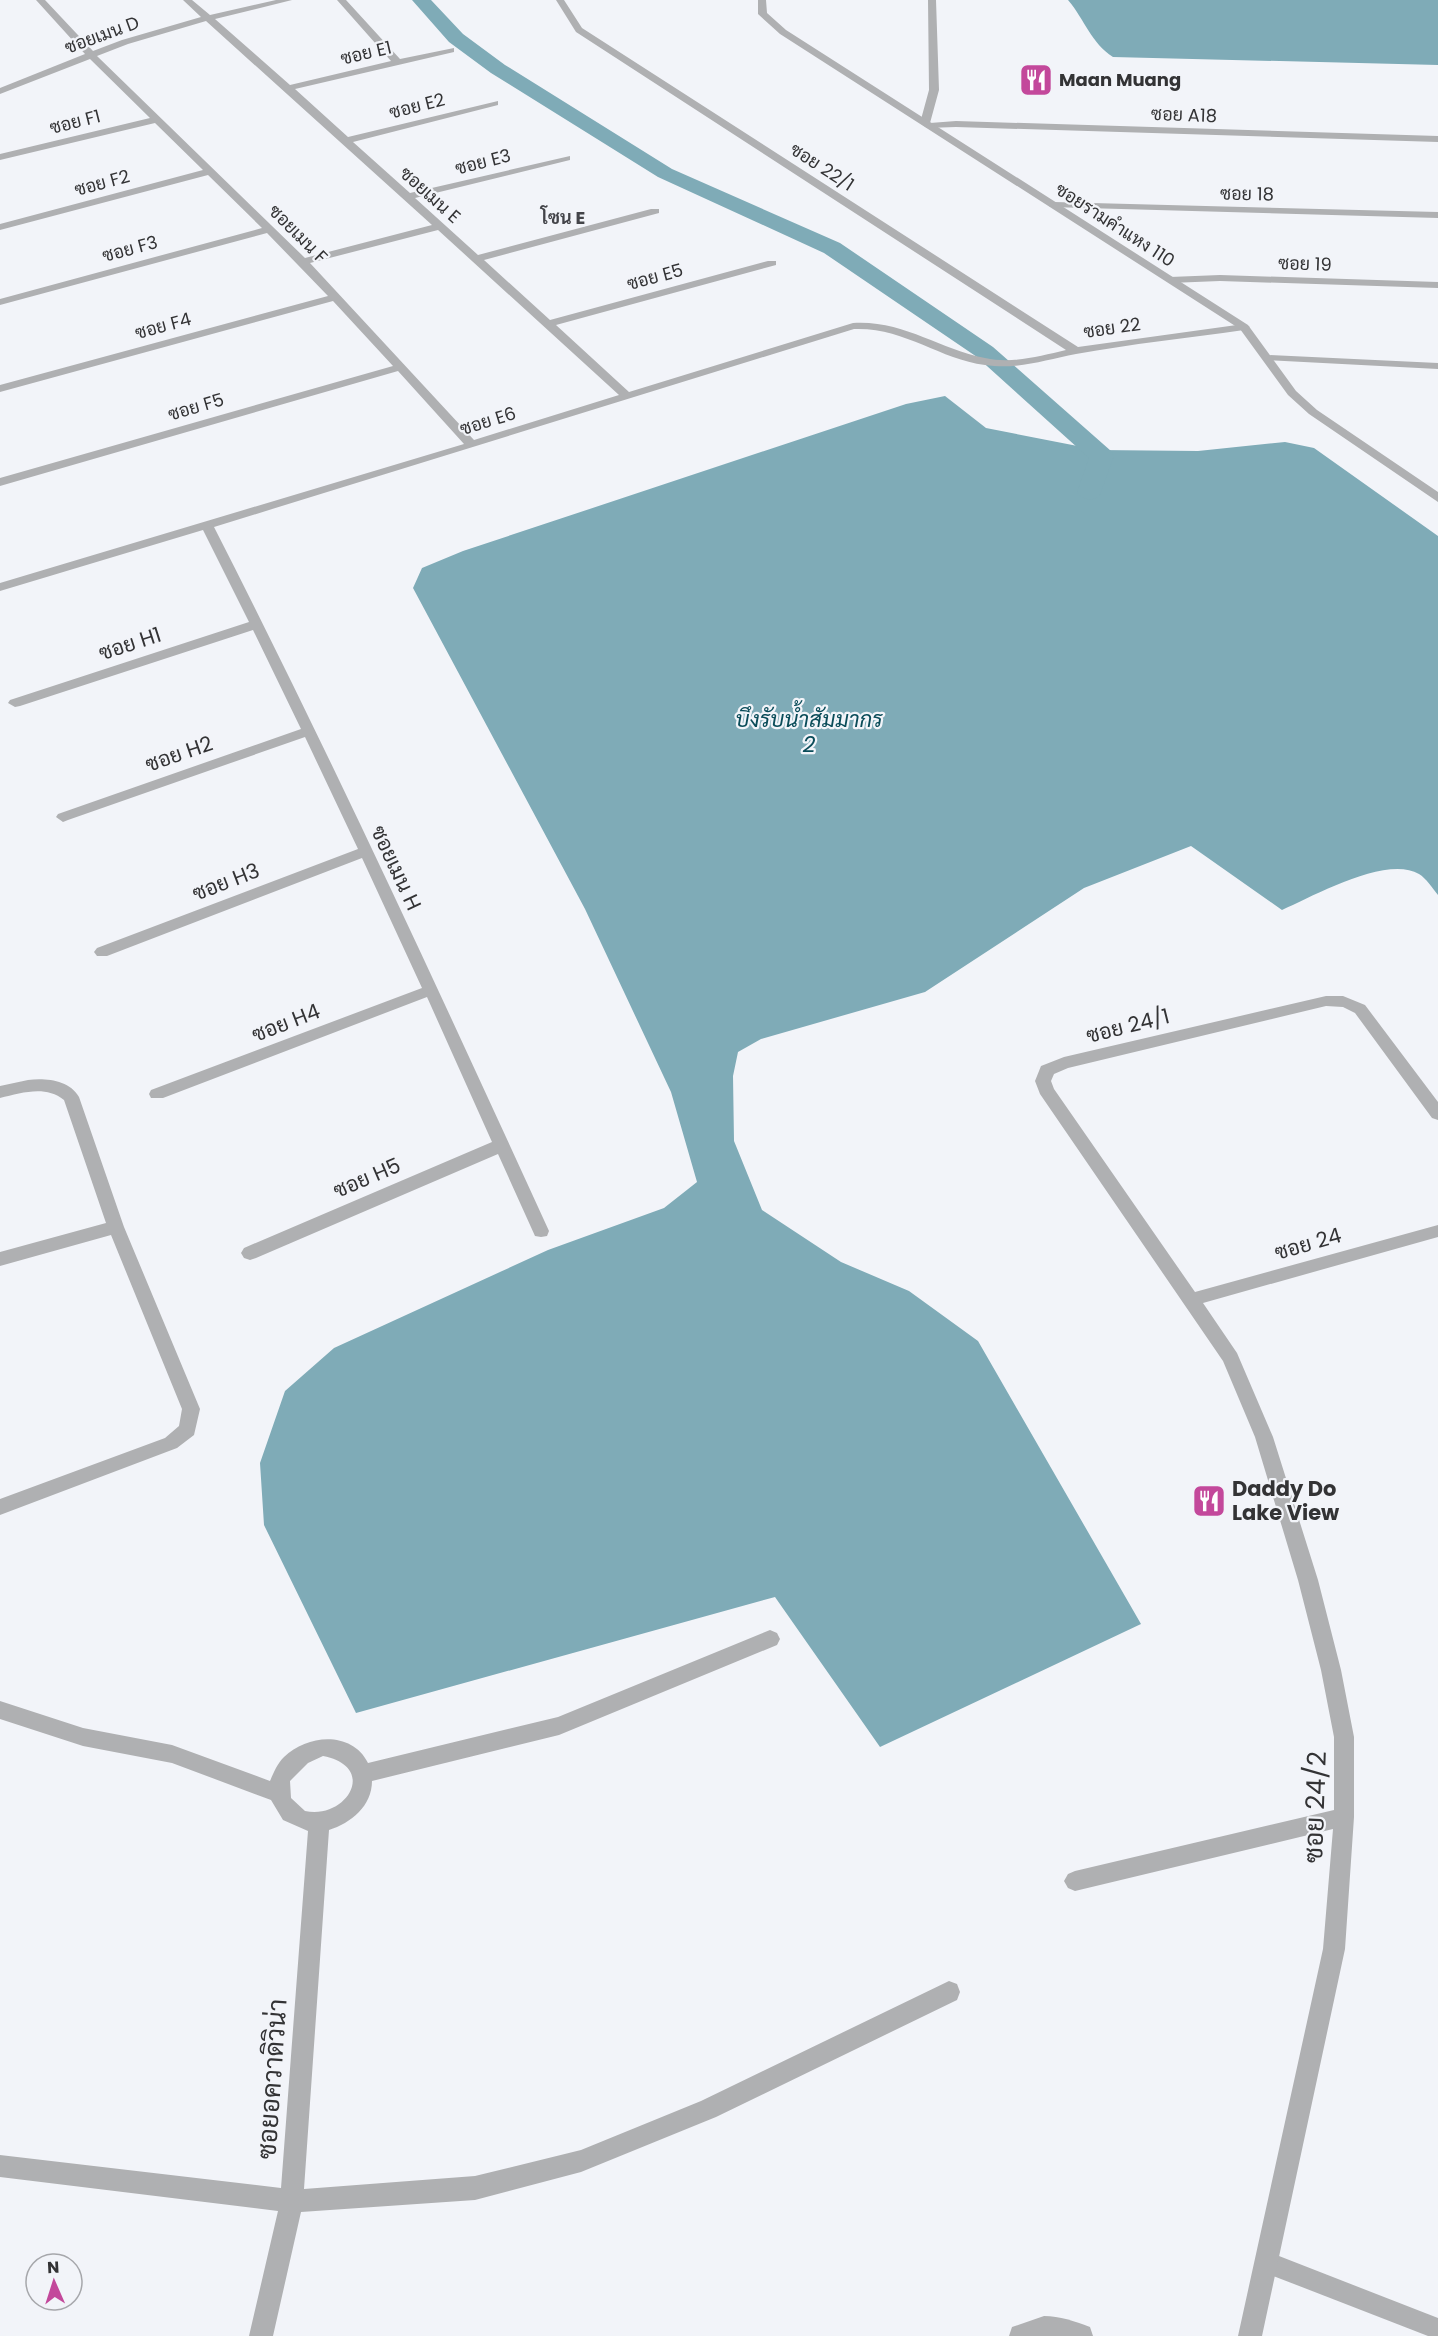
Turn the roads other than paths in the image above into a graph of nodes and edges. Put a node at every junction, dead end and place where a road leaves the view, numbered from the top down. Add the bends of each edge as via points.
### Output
1 (40, 0) edge
2 (187, 0) edge
3 (288, 0) edge
4 (341, 0) edge
5 (560, 0) edge
6 (762, 0) edge
7 (932, 0) edge
8 (209, 18) junction
9 (451, 50) dead end
10 (91, 56) junction
11 (398, 62) junction
12 (288, 88) junction
13 (0, 91) edge
14 (495, 103) dead end
15 (158, 119) junction
16 (927, 125) junction
17 (1438, 139) edge
18 (346, 141) junction
19 (0, 157) edge
20 (566, 158) dead end
21 (212, 171) junction
22 (408, 197) junction
23 (1054, 206) junction
24 (656, 212) dead end
25 (1438, 215) edge
26 (440, 226) junction
27 (0, 227) edge
28 (269, 229) junction
29 (476, 259) junction
30 (303, 262) junction
31 (772, 263) dead end
32 (1170, 280) junction
33 (1438, 285) edge
34 (335, 297) junction
35 (0, 302) edge
36 (548, 324) junction
37 (1244, 327) junction
38 (1076, 351) junction
39 (1268, 358) junction
40 (985, 362) joint
41 (1438, 366) edge
42 (401, 367) junction
43 (0, 389) edge
44 (628, 397) junction
45 (472, 445) junction
46 (0, 482) edge
47 (1438, 498) edge
48 (207, 526) junction
49 (0, 587) edge
50 (257, 624) junction
51 (15, 703) dead end
52 (308, 731) junction
53 (63, 817) dead end
54 (365, 852) junction
55 (102, 952) dead end
56 (431, 990) junction
57 (0, 1092) edge
58 (157, 1094) dead end
59 (1438, 1114) edge
60 (502, 1145) junction
61 (116, 1227) junction
62 (541, 1231) dead end
63 (1438, 1231) edge
64 (250, 1253) dead end
65 (0, 1259) edge
66 (1191, 1300) junction
67 (0, 1507) edge
68 (770, 1639) dead end
69 (0, 1710) edge
70 (363, 1774) junction
71 (280, 1794) junction
72 (1344, 1817) junction
73 (319, 1822) junction
74 (1075, 1881) dead end
75 (949, 1992) dead end
76 (0, 2166) edge
77 (292, 2201) junction
78 (1266, 2262) junction
79 (1438, 2329) edge
80 (261, 2336) edge
81 (1021, 2336) edge
82 (1082, 2336) edge
83 (1250, 2336) edge

1 - 10 street, ซอยเมน F
2 - 8 street, ซอยเมน E
3 - 8 street, ซอยเมน D
4 - 11 street
5 - 38 street, ซอย 22/1 via 579,30
6 - 16 street, ซอยรามคำแหง 110 via 763,14 772,24
7 - 16 street via 934,90
8 - 10 street, ซอยเมน D
8 - 12 street, ซอยเมน E
9 - 11 street, ซอย E1
10 - 13 street, ซอยเมน D
10 - 15 street, ซอยเมน F
11 - 12 street, ซอย E1
12 - 18 street, ซอยเมน E
14 - 18 street, ซอย E2
15 - 19 street, ซอย F1
15 - 21 street, ซอยเมน F
16 - 17 street, ซอย A18
16 - 23 street, ซอยรามคำแหง 110
18 - 22 street, ซอยเมน E
20 - 22 street, ซอย E3
21 - 27 street, ซอย F2
21 - 28 street, ซอยเมน F
22 - 26 street, ซอยเมน E
23 - 25 street, ซอย 18
23 - 32 street, ซอยรามคำแหง 110
24 - 29 street
26 - 29 street, ซอยเมน E
26 - 30 street
28 - 30 street, ซอยเมน F
28 - 35 street, ซอย F3
29 - 36 street, ซอยเมน E
30 - 34 street, ซอยเมน F
31 - 36 street, ซอย E5
32 - 33 street, ซอย 19
32 - 37 street, ซอยรามคำแหง 110
34 - 42 street, ซอยเมน F
34 - 43 street, ซอย F4
36 - 44 street, ซอยเมน E
37 - 38 street, ซอย 22
37 - 39 street, ซอยรามคำแหง 110
38 - 40 street, ซอย 22 via 1016,364
39 - 41 street
39 - 47 street, ซอยรามคำแหง 110 via 1292,393 1313,412
40 - 44 street, ซอย E6 via 913,335 873,325 853,326
42 - 45 street, ซอยเมน F
42 - 46 street, ซอย F5
44 - 45 street, ซอย E6
45 - 48 street, ซอย E6
48 - 49 street, ซอย E6
48 - 50 street, ซอยเมน H
50 - 51 street, ซอย H1
50 - 52 street, ซอยเมน H
52 - 53 street, ซอย H2
52 - 54 street, ซอยเมน H
54 - 55 street, ซอย H3
54 - 56 street, ซอยเมน H
56 - 58 street, ซอย H4
56 - 60 street, ซอยเมน H
57 - 61 street via 46,1084 63,1088 71,1097
59 - 66 street, ซอย 24/1 via 1360,1009 1340,1000 1174,1036 1047,1070 1043,1081 1046,1090
60 - 62 street, ซอยเมน H
60 - 64 street, ซอย H5
61 - 65 street
61 - 67 street via 191,1409 188,1430 171,1443
63 - 66 street, ซอย 24
66 - 72 street, ซอย 24/2 via 1231,1358 1263,1437 1308,1580 1344,1737
68 - 70 street via 559,1726
69 - 71 street via 83,1737 172,1754
70 - 71 street via 349,1753 336,1747 308,1750 286,1768
70 - 73 street via 353,1807 332,1821
71 - 73 street via 293,1815
72 - 74 street
72 - 78 street, ซอย 24/2 via 1334,1949
73 - 77 street, ซอยอควาดิวิน่า
75 - 77 street via 708,2109 581,2161 475,2188
76 - 77 street
77 - 80 street, ซอยอควาดิวิน่า
78 - 79 lane
78 - 83 street, ซอย 24/2
81 - 82 street via 1034,2329 1062,2327

